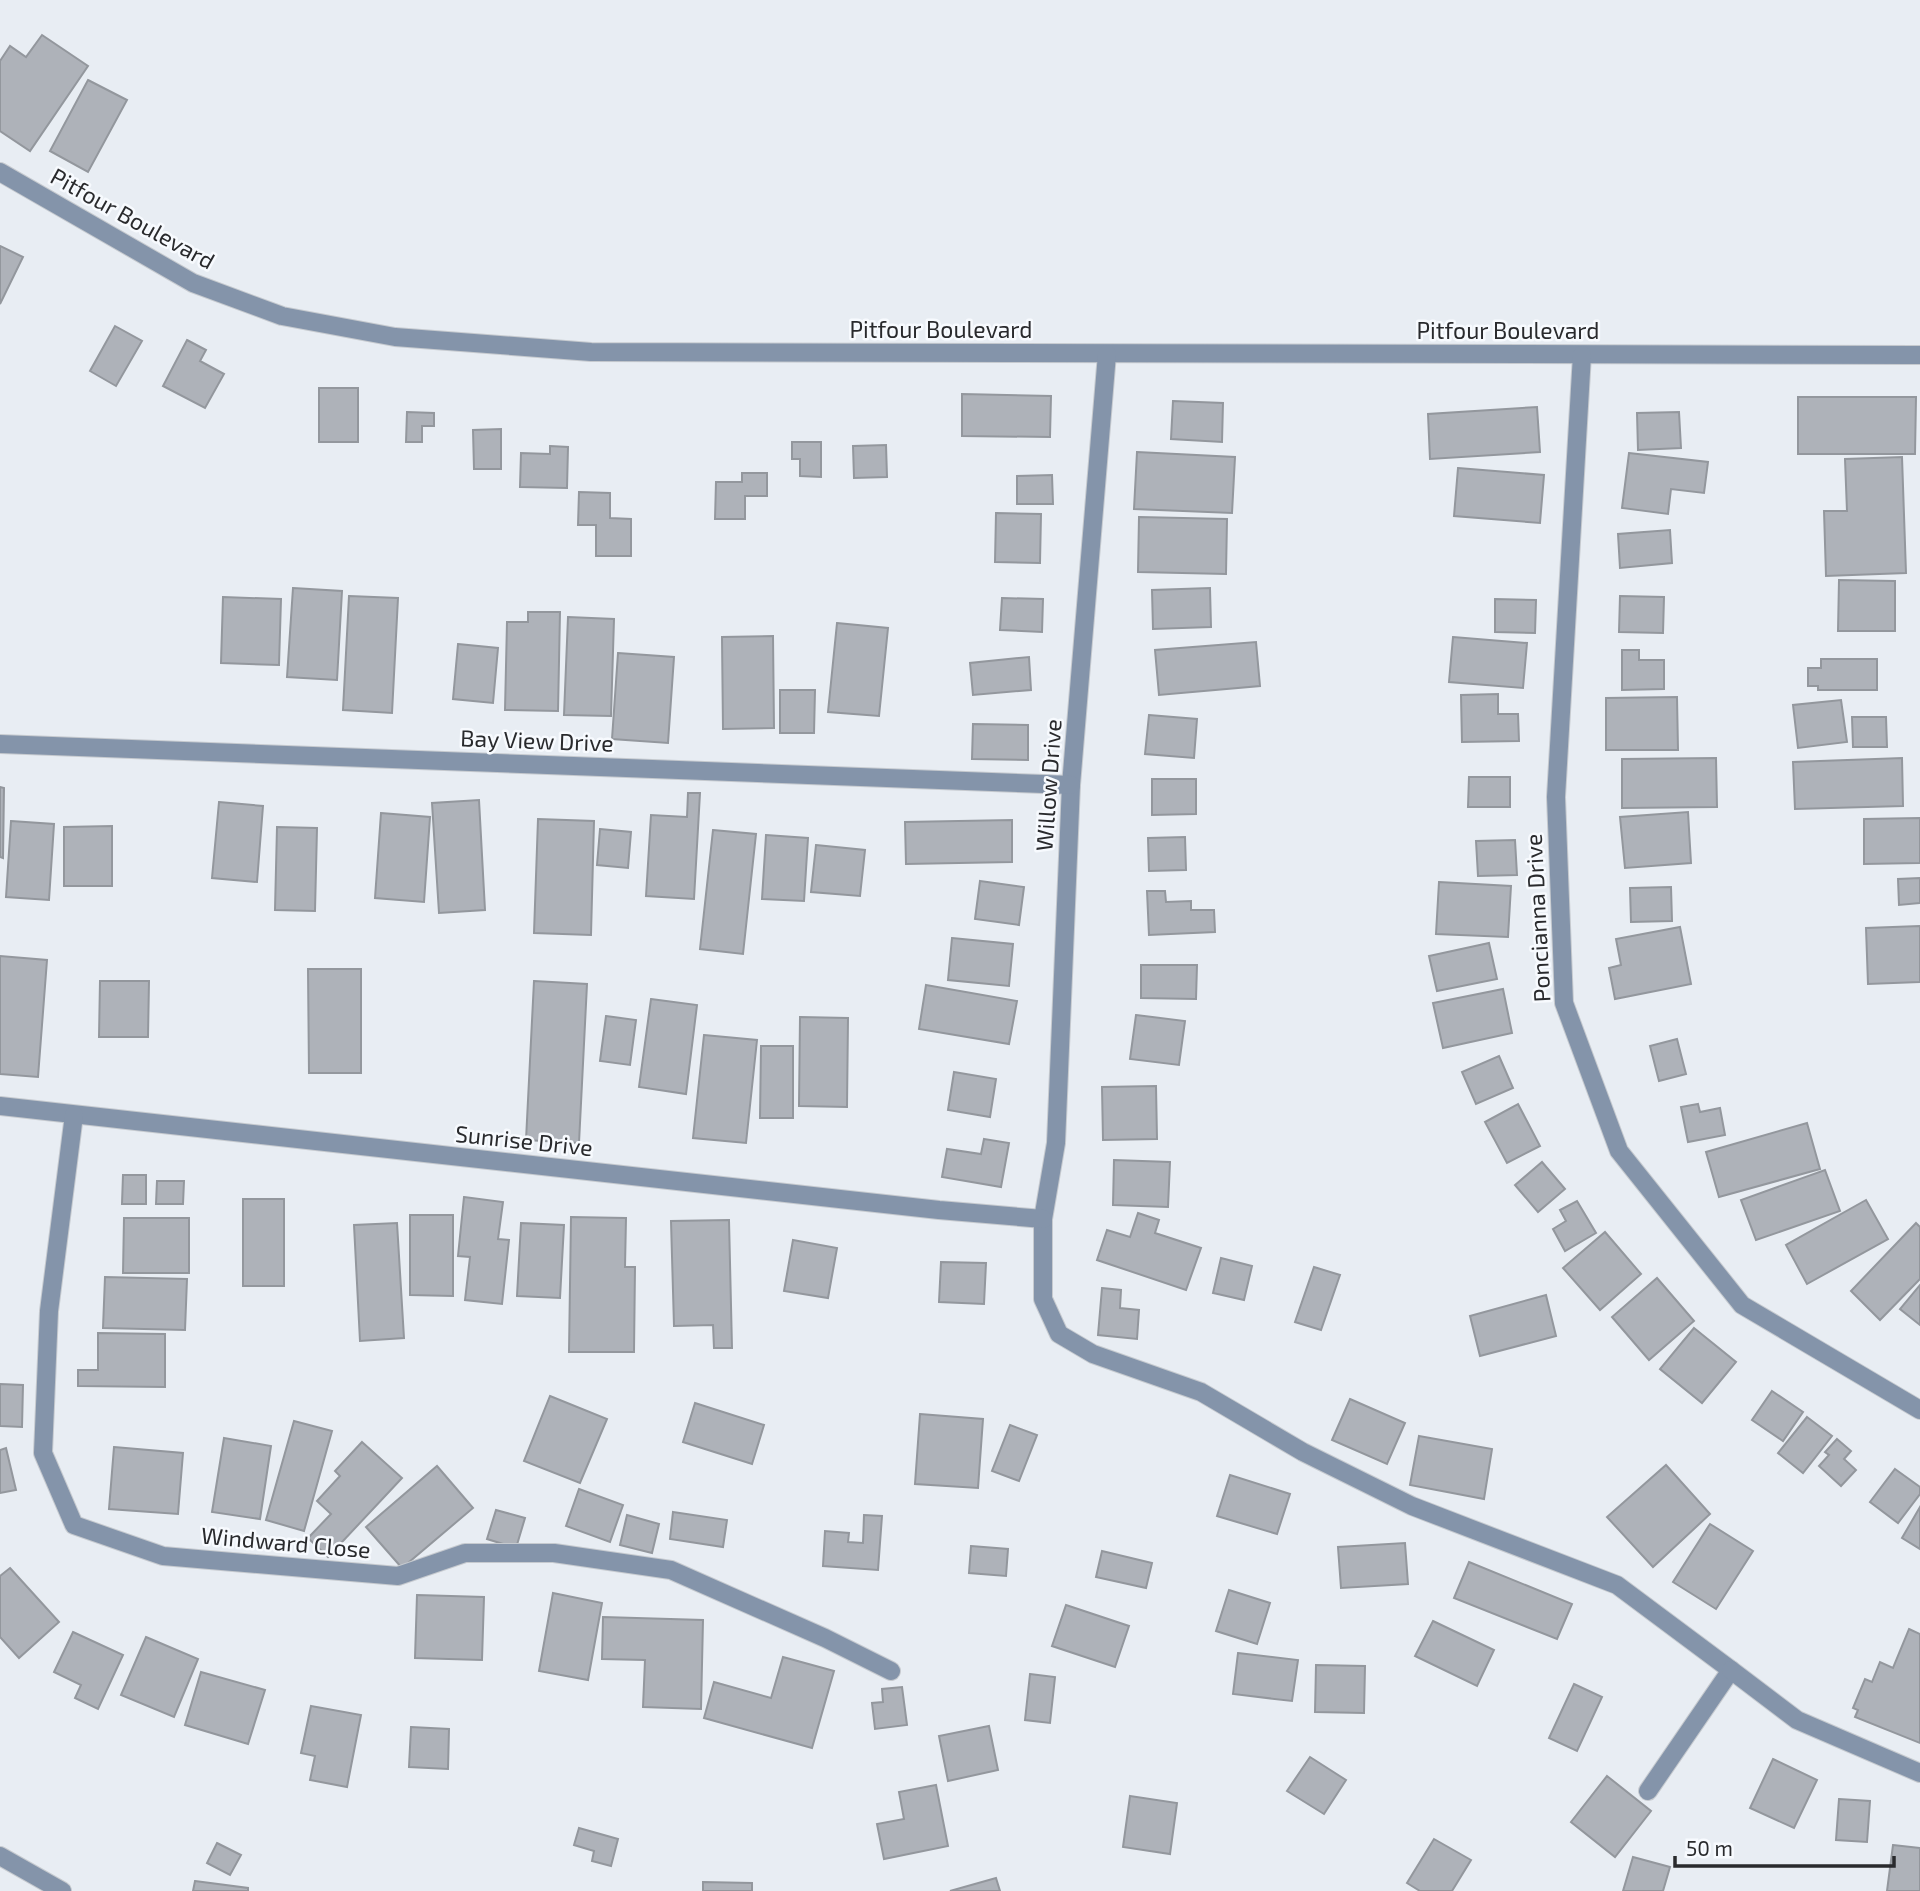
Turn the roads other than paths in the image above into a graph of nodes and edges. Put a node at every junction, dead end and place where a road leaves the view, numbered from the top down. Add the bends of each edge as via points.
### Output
1 (0, 172) edge
2 (1108, 354) junction
3 (1581, 355) junction
4 (1920, 355) edge
5 (0, 744) edge
6 (1071, 785) junction
7 (0, 1106) edge
8 (74, 1115) junction
9 (1044, 1219) junction
10 (1920, 1410) edge
11 (1731, 1670) junction
12 (891, 1671) dead end
13 (1920, 1773) edge
14 (1648, 1791) dead end
15 (0, 1856) edge
16 (62, 1891) edge

1 - 2 street, Pitfour Boulevard via 193,283 282,316 395,337 591,352
2 - 3 street, Pitfour Boulevard
2 - 6 street, Willow Drive
3 - 4 street, Pitfour Boulevard
3 - 10 street, Poncianna Drive via 1556,797 1564,1003 1619,1151 1742,1305
5 - 6 street, Bay View Drive
6 - 9 street, Willow Drive via 1056,1143
7 - 8 street, Sunrise Drive
8 - 9 street, Sunrise Drive
8 - 12 street, Windward Close via 49,1311 43,1453 74,1525 163,1556 398,1576 465,1553 554,1553 671,1570
9 - 11 street, Willow Drive via 1042,1299 1059,1334 1093,1354 1201,1392 1303,1452 1412,1506 1617,1584
11 - 13 street, Willow Drive via 1797,1720
11 - 14 street
15 - 16 street

